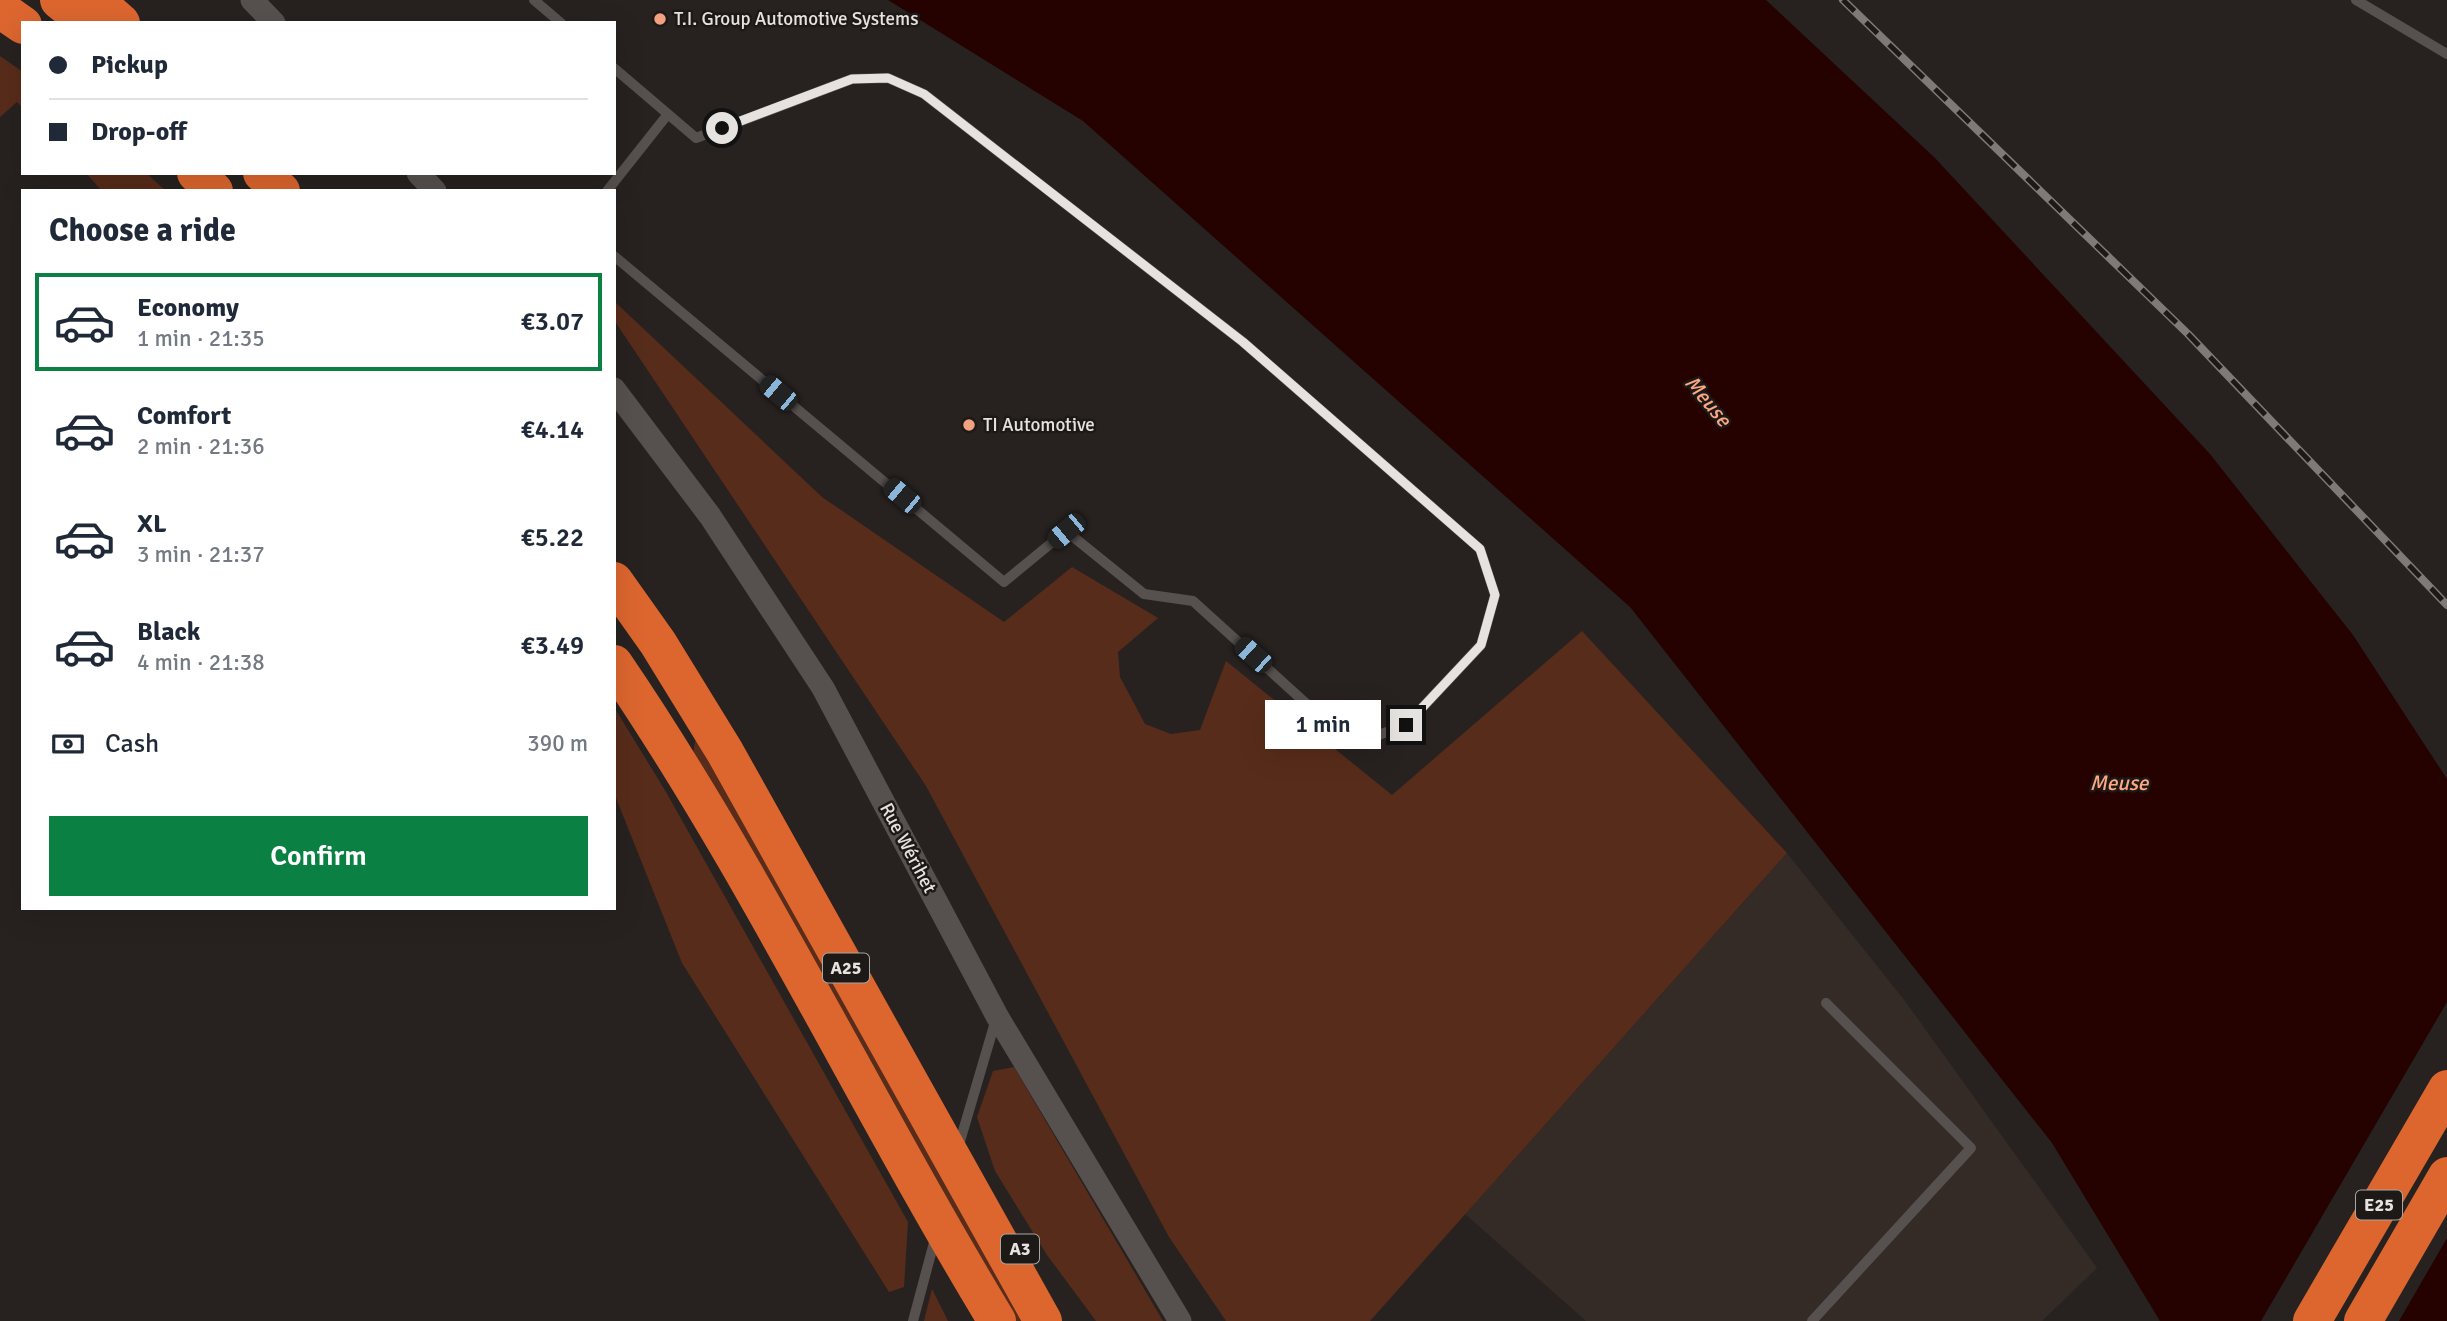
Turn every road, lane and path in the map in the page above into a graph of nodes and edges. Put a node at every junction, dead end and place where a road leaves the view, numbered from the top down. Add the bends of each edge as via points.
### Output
1 (59, 0) edge
2 (95, 0) edge
3 (252, 0) edge
4 (534, 0) edge
5 (2356, 0) edge
6 (0, 9) edge
7 (85, 21) edge
8 (119, 21) edge
9 (272, 21) edge
10 (559, 21) edge
11 (21, 24) edge
12 (0, 39) edge
13 (21, 53) edge
14 (2447, 54) edge
15 (616, 70) edge
16 (668, 114) junction
17 (198, 175) edge
18 (264, 175) edge
19 (420, 175) edge
20 (212, 189) edge
21 (279, 189) edge
22 (433, 189) edge
23 (609, 189) edge
24 (616, 258) edge
25 (616, 392) edge
26 (616, 583) edge
27 (616, 667) edge
28 (1826, 1003) dead end
29 (997, 1016) junction
30 (2447, 1089) edge
31 (2447, 1177) edge
32 (946, 1205) junction
33 (913, 1321) edge
34 (982, 1321) edge
35 (998, 1321) edge
36 (1044, 1321) edge
37 (1073, 1321) edge
38 (1180, 1321) edge
39 (1812, 1321) edge
40 (2312, 1321) edge
41 (2363, 1321) edge

1 - 7 highway
2 - 8 highway
3 - 9 street
4 - 10 lane
5 - 14 lane
6 - 11 highway
12 - 13 highway
15 - 16 lane
16 - 23 lane
16 - 24 lane via 696,138 852,79 888,78 924,94 1243,342 1480,549 1495,595 1481,645 1406,725 1365,740 1332,727 1193,601 1144,594 1066,531 1004,582
17 - 20 highway
18 - 21 highway
19 - 22 street
25 - 29 street, Rue Wérihet via 710,516 823,688
26 - 32 highway, A25 via 731,763 935,1129
27 - 32 highway, A25
28 - 39 lane via 1971,1148
29 - 32 lane
29 - 38 street, Rue Wérihet
30 - 40 highway, E25
31 - 41 highway, E25
32 - 33 lane
32 - 34 highway
32 - 35 highway, A25
32 - 36 highway, A25
32 - 37 highway, A3 via 1037,1269

